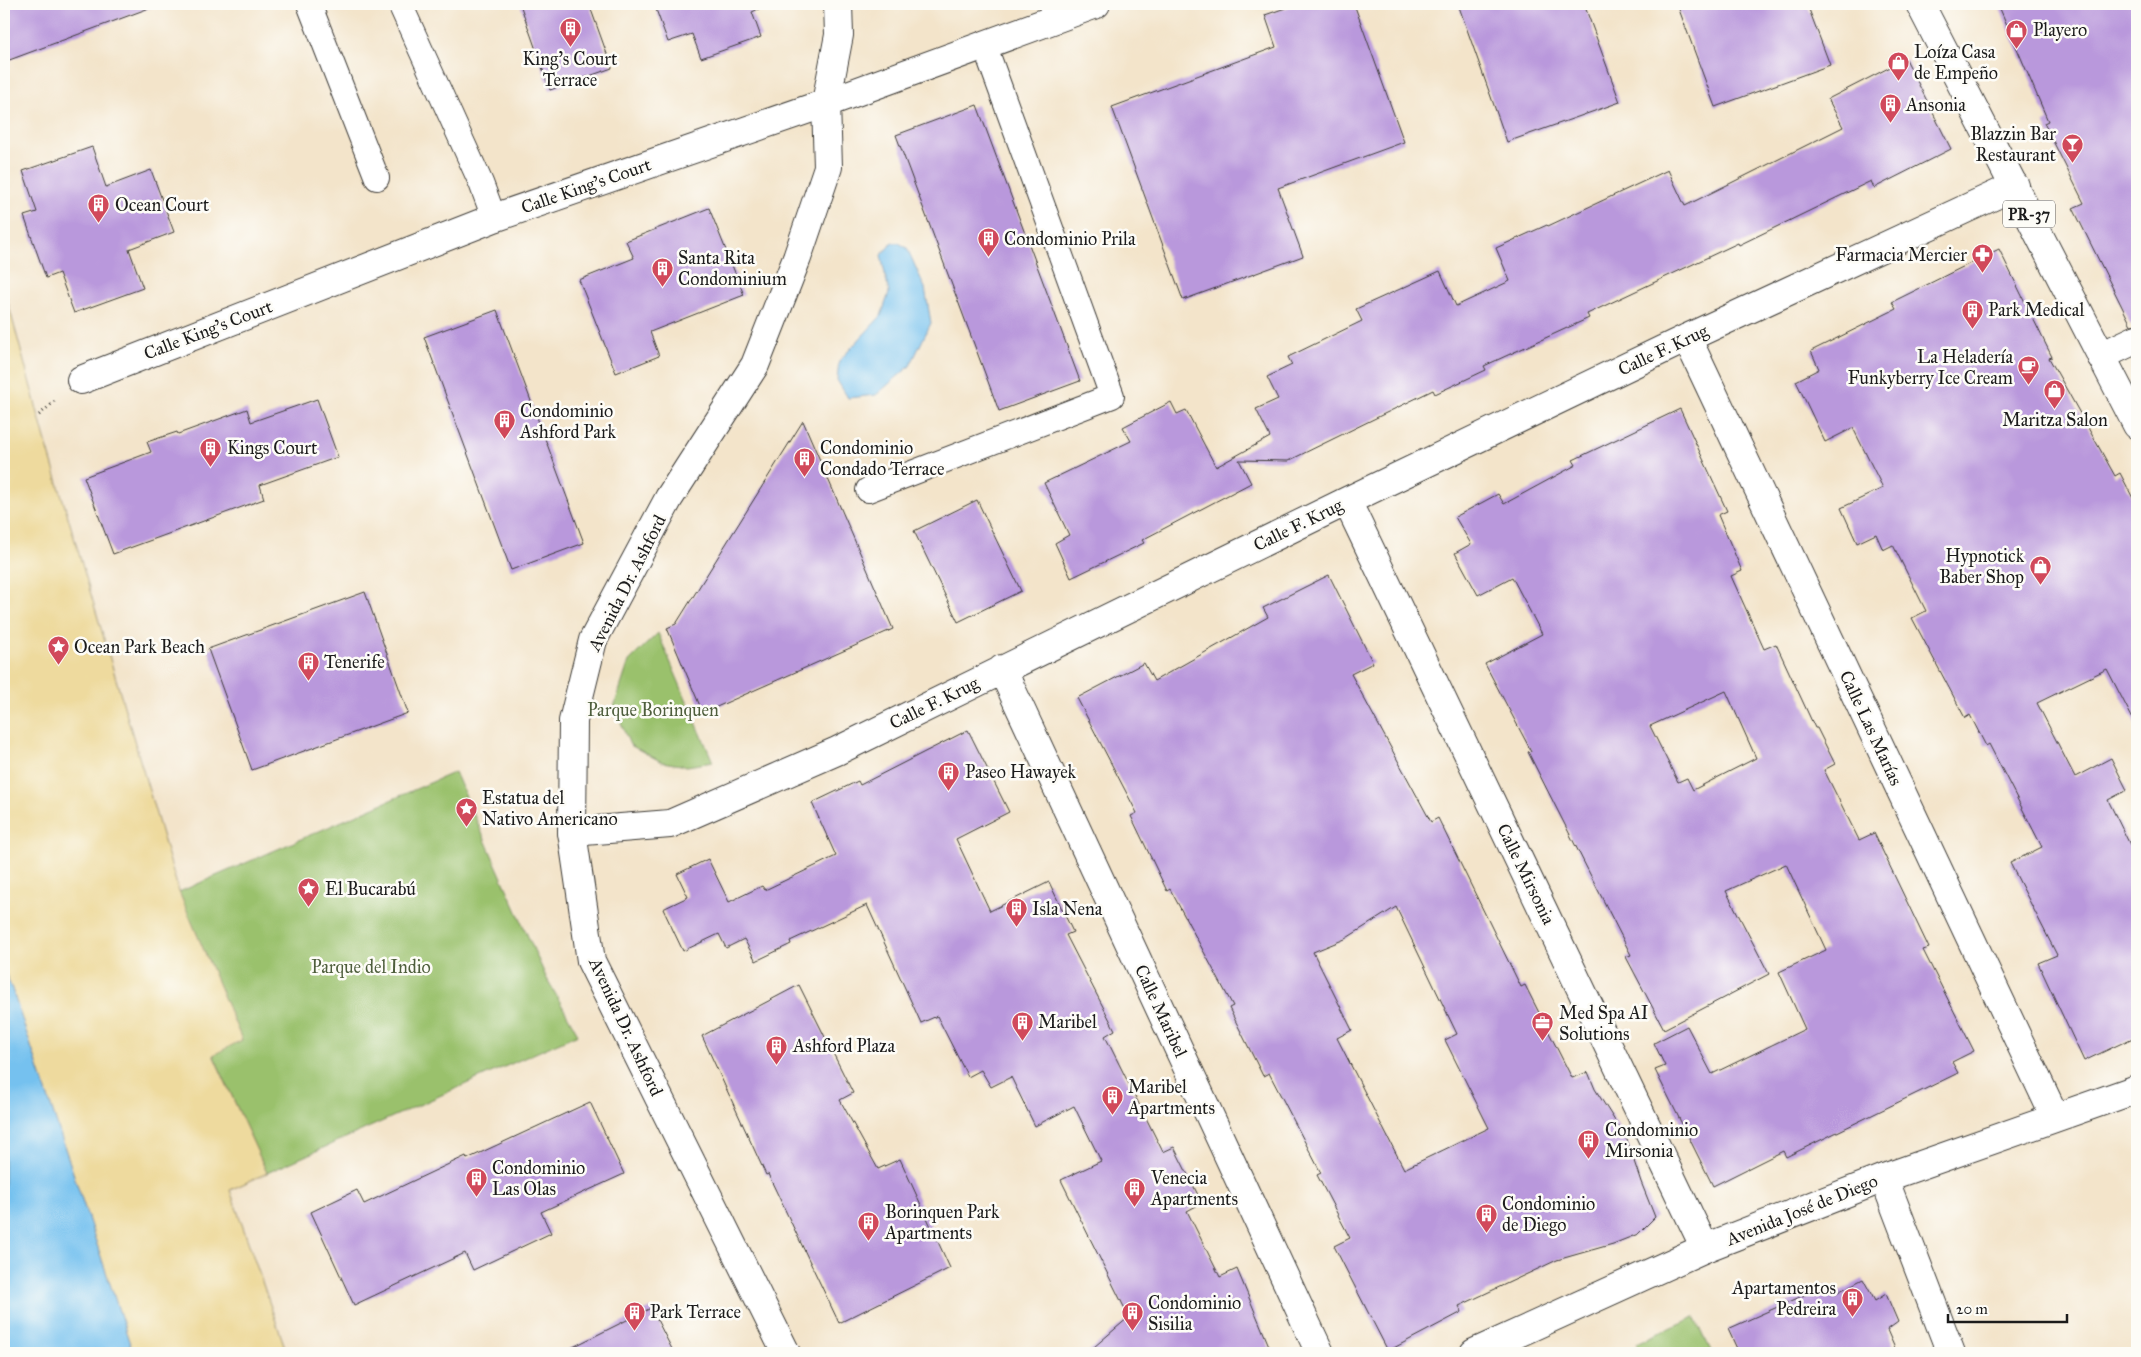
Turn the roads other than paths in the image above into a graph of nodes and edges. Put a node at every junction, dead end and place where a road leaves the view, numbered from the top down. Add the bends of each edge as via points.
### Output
1 (309, 4) edge
2 (400, 4) edge
3 (838, 4) edge
4 (1096, 4) edge
5 (1920, 4) edge
6 (984, 44) junction
7 (826, 103) junction
8 (377, 178) dead end
9 (2015, 186) junction
10 (494, 218) junction
11 (1687, 338) junction
12 (2137, 339) edge
13 (2101, 356) junction
14 (81, 380) dead end
15 (2137, 425) edge
16 (868, 490) dead end
17 (1347, 501) junction
18 (1002, 669) junction
19 (572, 832) junction
20 (2137, 1089) edge
21 (2055, 1117) junction
22 (1884, 1178) junction
23 (1705, 1248) junction
24 (786, 1353) edge
25 (1320, 1353) edge
26 (1474, 1353) edge
27 (1951, 1353) edge

1 - 8 lane
2 - 10 lane
3 - 7 street, Avenida Dr. Ashford via 839,35
4 - 6 street, Calle King's Court
5 - 9 street, PR-37
6 - 7 street, Calle King's Court
6 - 16 lane via 1112,396
7 - 10 street, Calle King's Court
7 - 19 street, Avenida Dr. Ashford via 828,167 755,365 670,498 593,640 573,721
9 - 11 street, Calle F. Krug
9 - 13 street, PR-37
10 - 14 street, Calle King's Court
11 - 17 street, Calle F. Krug
11 - 21 street, Calle Las Marías
12 - 13 street
13 - 15 street, PR-37
17 - 18 street, Calle F. Krug
17 - 23 street, Calle Mirsonia
18 - 19 street, Calle F. Krug via 836,751 670,824
18 - 25 street, Calle Maribel
19 - 24 street, Avenida Dr. Ashford via 591,961
20 - 21 street, Avenida José de Diego
21 - 22 street, Avenida José de Diego
22 - 23 street, Avenida José de Diego
22 - 27 street
23 - 26 street, Avenida José de Diego

